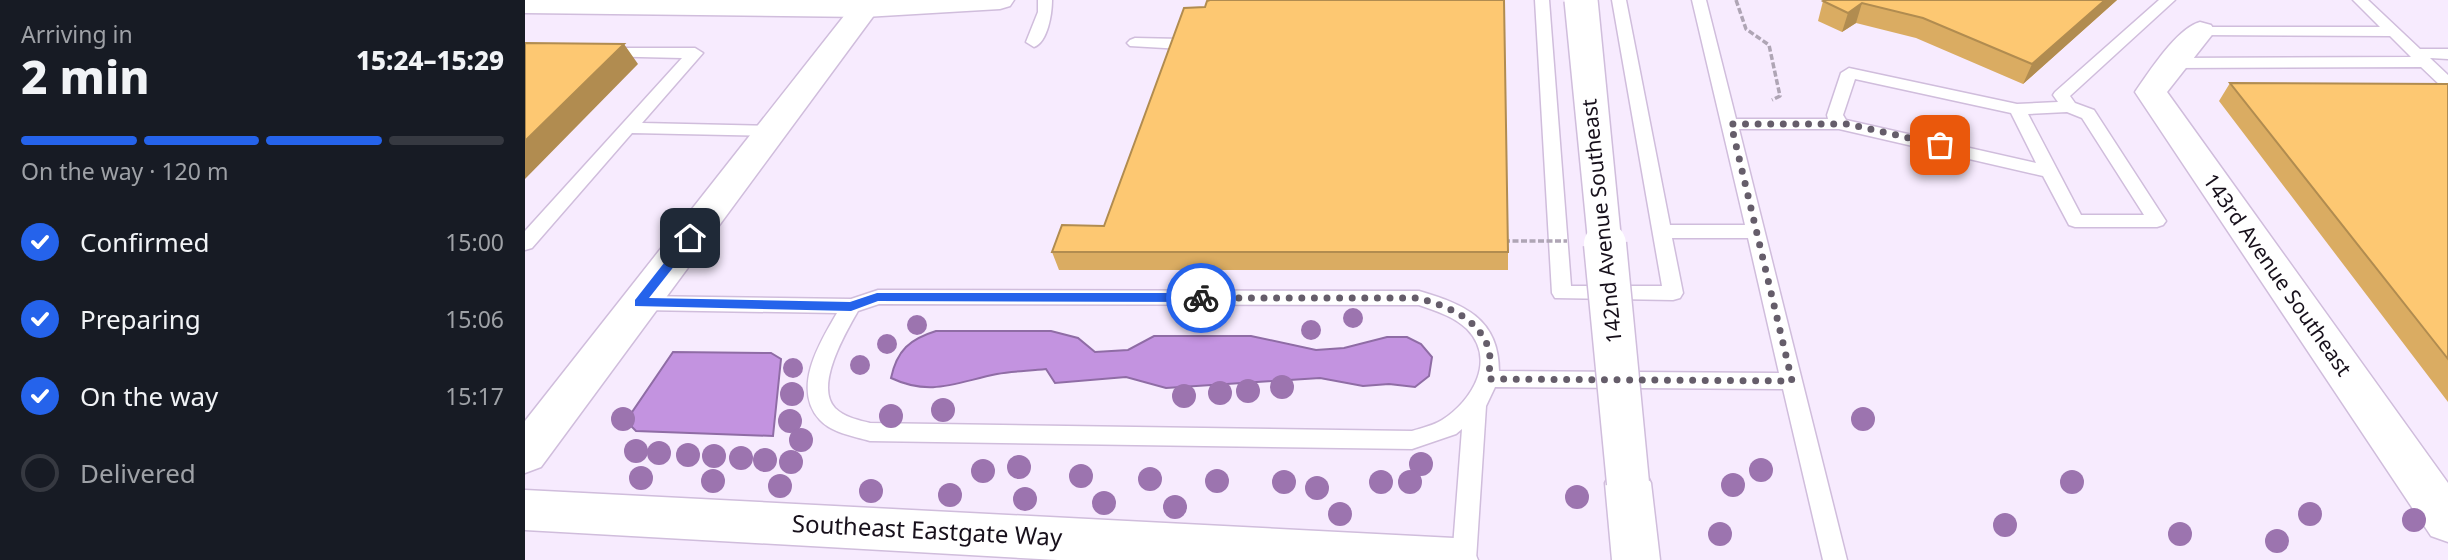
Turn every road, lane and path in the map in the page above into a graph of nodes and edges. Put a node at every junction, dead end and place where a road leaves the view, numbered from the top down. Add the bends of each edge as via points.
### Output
1 (1000, 0) edge
2 (1045, 0) edge
3 (1542, 0) edge
4 (1581, 0) edge
5 (1619, 0) edge
6 (1699, 0) edge
7 (1736, 0) edge
8 (2168, 0) edge
9 (2360, 0) edge
10 (525, 4) edge
11 (868, 4) edge
12 (2200, 32) joint
13 (2394, 33) junction
14 (1034, 43) dead end
15 (1135, 43) dead end
16 (1182, 44) edge
17 (590, 53) edge
18 (2448, 54) edge
19 (2420, 57) junction
20 (2172, 63) junction
21 (2448, 84) edge
22 (1768, 103) dead end
23 (2069, 107) junction
24 (2017, 108) junction
25 (1731, 124) junction
26 (1839, 124) junction
27 (629, 128) junction
28 (773, 131) junction
29 (2048, 171) junction
30 (1662, 231) junction
31 (1756, 232) junction
32 (1578, 241) dead end
33 (525, 243) edge
34 (1504, 254) edge
35 (639, 303) junction
36 (851, 306) junction
37 (1489, 379) junction
38 (1792, 381) junction
39 (1475, 407) junction
40 (525, 454) edge
41 (525, 510) edge
42 (2448, 522) edge
43 (1454, 560) edge
44 (1464, 560) edge
45 (1636, 560) edge
46 (1835, 560) edge

1 - 11 street
2 - 14 lane
3 - 30 lane via 1562,293 1673,293
4 - 45 street, 142nd Avenue Southeast, bridge
5 - 30 lane
6 - 25 lane
7 - 22 path via 1746,29 1769,45 1780,96
8 - 23 lane via 2061,95
9 - 13 lane
10 - 11 street
11 - 28 street
12 - 13 lane
12 - 20 street, 143rd Avenue Southeast
13 - 19 lane
15 - 16 lane
17 - 27 lane via 695,53
18 - 19 lane
19 - 20 lane
19 - 21 lane
20 - 42 street, 143rd Avenue Southeast via 2151,92
23 - 24 lane
23 - 29 lane via 2088,114 2157,221 2075,220
24 - 26 lane via 1849,73 1835,114
24 - 29 lane
25 - 26 lane
25 - 31 lane
26 - 29 lane
27 - 28 lane
27 - 33 lane
28 - 35 street
30 - 31 lane
31 - 38 lane
32 - 34 path, bridge via 1504,241
35 - 36 lane
35 - 40 street
36 - 37 lane via 877,297 1419,298 1451,308 1475,325 1489,351
36 - 39 lane via 829,343 816,382 817,397 834,421 860,431 1412,440 1448,428
37 - 38 lane
37 - 39 lane
38 - 46 lane
39 - 44 lane
41 - 43 street, Southeast Eastgate Way

